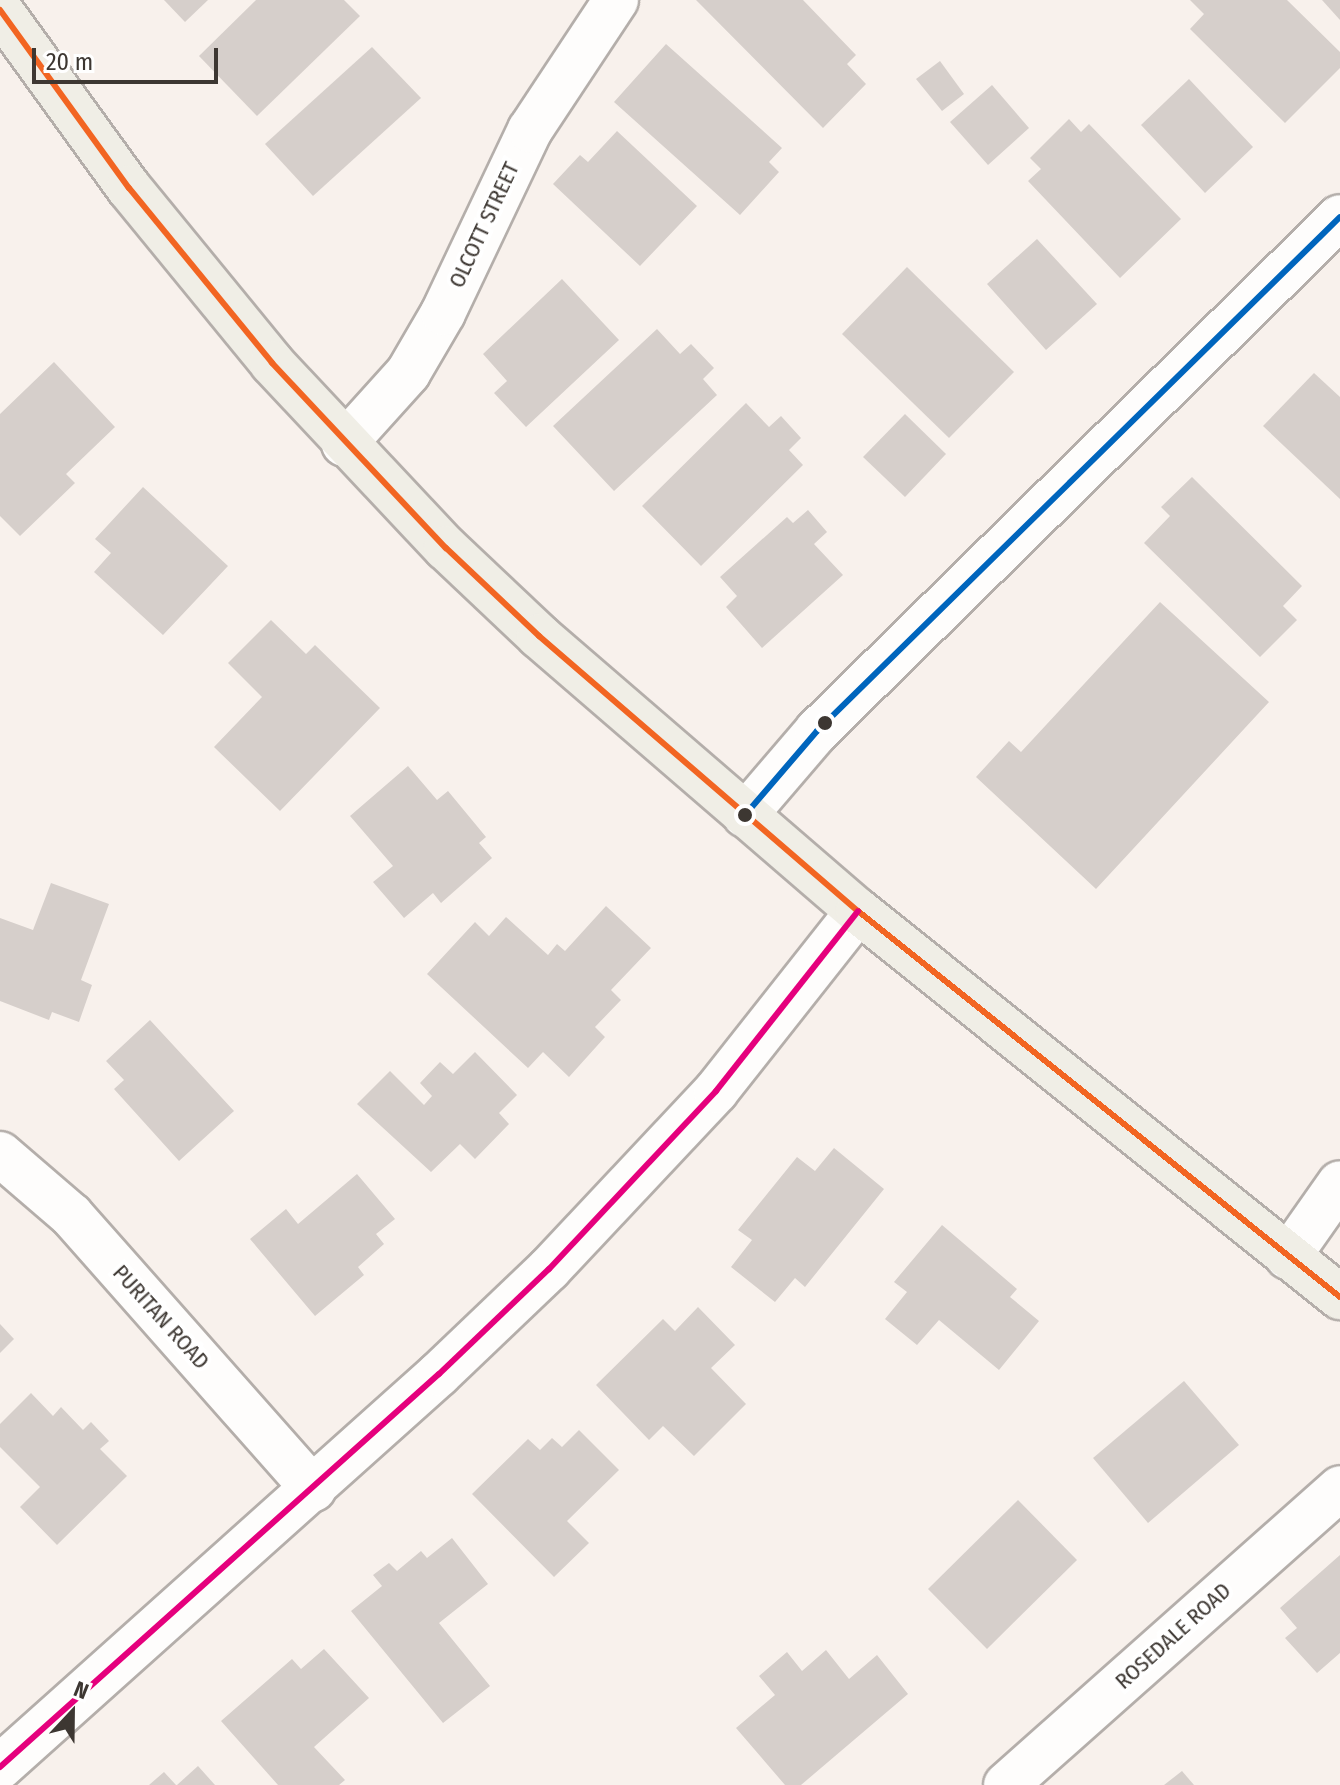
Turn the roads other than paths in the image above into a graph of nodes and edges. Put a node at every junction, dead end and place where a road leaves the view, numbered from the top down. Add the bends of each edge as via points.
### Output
1 (616, 0) edge
2 (0, 10) edge
3 (1340, 217) edge
4 (344, 444) junction
5 (745, 815) junction
6 (858, 911) junction
7 (0, 1154) edge
8 (1340, 1183) edge
9 (1288, 1257) junction
10 (1340, 1297) edge
11 (1340, 1488) edge
12 (313, 1489) junction
13 (0, 1767) edge
14 (1006, 1785) edge

1 - 4 street, OLCOTT STREET via 530,130 443,313 408,373
2 - 4 main road via 129,188
3 - 5 street via 817,731
4 - 5 main road via 539,636
5 - 6 main road
6 - 9 main road
6 - 12 street via 716,1091 639,1176 439,1374
7 - 12 street, PURITAN ROAD via 71,1215
8 - 9 street
9 - 10 main road
11 - 14 street, ROSEDALE ROAD
12 - 13 street

